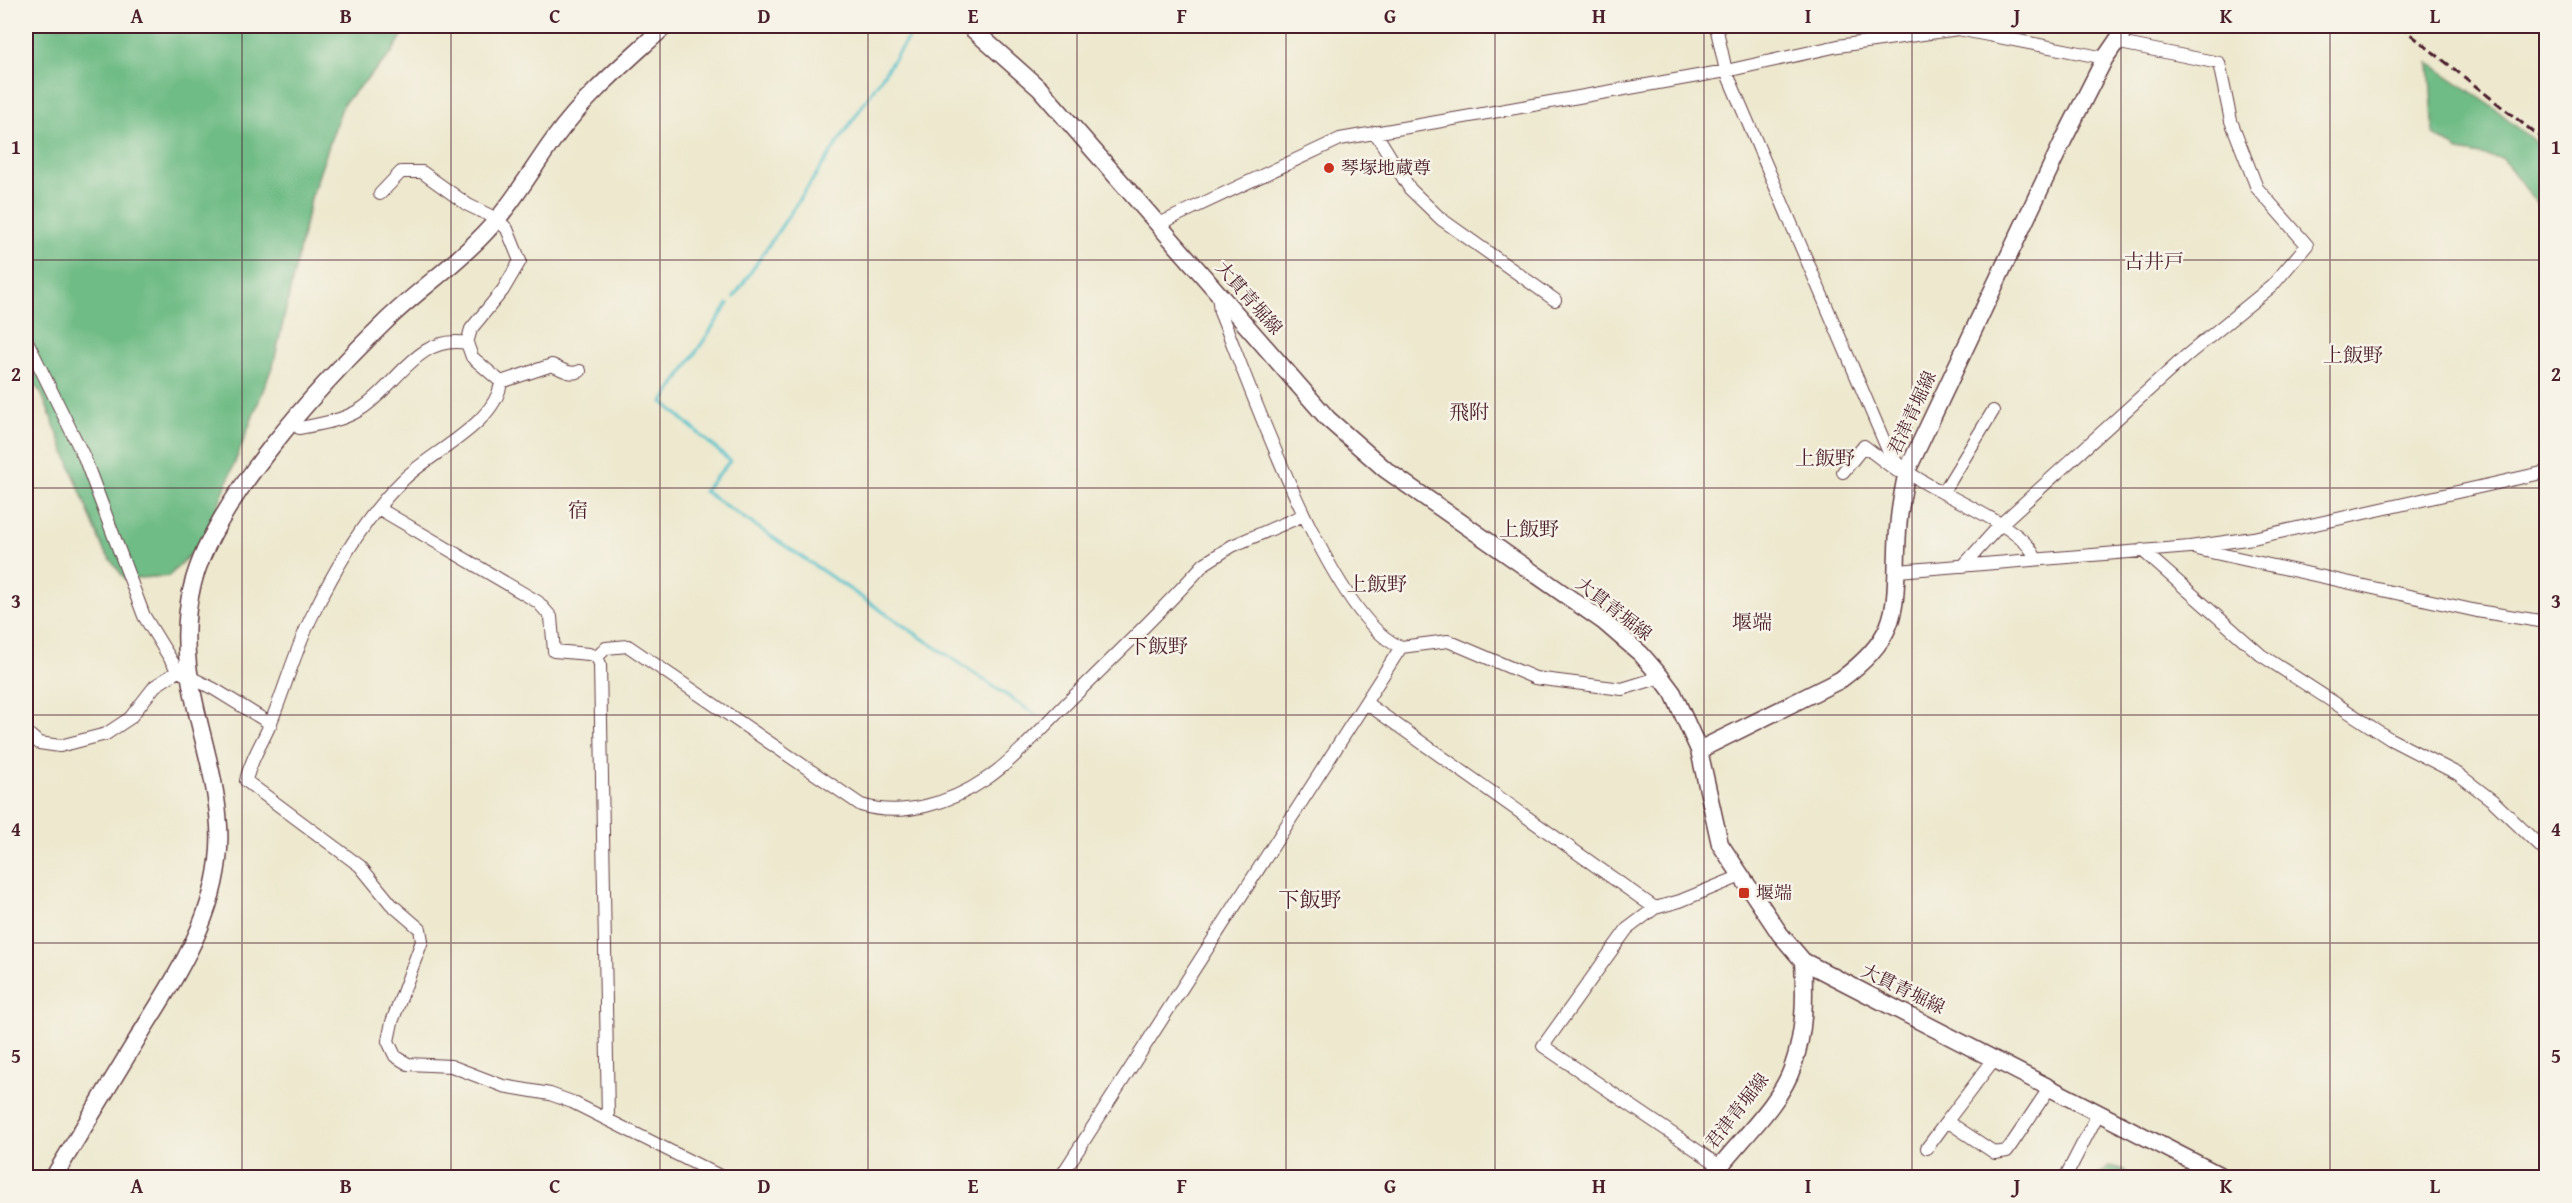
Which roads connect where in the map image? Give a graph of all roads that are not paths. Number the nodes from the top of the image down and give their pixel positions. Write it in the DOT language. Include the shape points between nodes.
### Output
graph roads {
  1 [pos="664,26"];
  2 [pos="969,26"];
  3 [pos="1716,26"];
  4 [pos="2127,26"];
  5 [pos="2115,42"];
  6 [pos="2105,58"];
  7 [pos="1726,71"];
  8 [pos="1375,132"];
  9 [pos="380,194"];
  10 [pos="497,219"];
  11 [pos="1159,224"];
  12 [pos="1218,292"];
  13 [pos="1555,300"];
  14 [pos="26,339"];
  15 [pos="467,343"];
  16 [pos="580,371"];
  17 [pos="501,382"];
  18 [pos="1993,411"];
  19 [pos="293,420"];
  20 [pos="1843,472"];
  21 [pos="2547,472"];
  22 [pos="1906,474"];
  23 [pos="1943,493"];
  24 [pos="378,508"];
  25 [pos="1304,515"];
  26 [pos="2001,524"];
  27 [pos="2190,547"];
  28 [pos="2142,549"];
  29 [pos="2035,558"];
  30 [pos="1963,566"];
  31 [pos="1898,571"];
  32 [pos="2547,622"];
  33 [pos="1401,647"];
  34 [pos="597,657"];
  35 [pos="183,673"];
  36 [pos="1661,676"];
  37 [pos="1366,703"];
  38 [pos="271,724"];
  39 [pos="26,732"];
  40 [pos="1700,750"];
  41 [pos="2547,852"];
  42 [pos="1741,876"];
  43 [pos="1654,908"];
  44 [pos="1803,961"];
  45 [pos="1995,1058"];
  46 [pos="2050,1087"];
  47 [pos="2099,1112"];
  48 [pos="608,1118"];
  49 [pos="1947,1121"];
  50 [pos="1927,1148"];
  51 [pos="1715,1174"];
  52 [pos="53,1178"];
  53 [pos="724,1178"];
  54 [pos="1060,1178"];
  55 [pos="2065,1178"];
  56 [pos="2225,1178"];
  1 -- 10 [label="main road" via="597,86"];
  2 -- 11 [label="main road, 大貫青堀線" via="1041,89"];
  3 -- 7 [label="street"];
  4 -- 5 [label="main road, 君津青堀線"];
  5 -- 6 [label="main road, 君津青堀線"];
  5 -- 26 [label="street" via="2219,63 2231,121 2257,188 2307,245 2272,286 2186,356"];
  6 -- 7 [label="street" via="1958,29 1838,46"];
  6 -- 22 [label="main road, 君津青堀線"];
  7 -- 8 [label="street"];
  7 -- 22 [label="street" via="1887,448"];
  8 -- 11 [label="street" via="1340,139"];
  8 -- 13 [label="street" via="1410,189 1441,219"];
  9 -- 10 [label="street" via="397,174 415,170 485,216"];
  10 -- 15 [label="street" via="507,229 520,261 503,290 471,329"];
  10 -- 19 [label="main road" via="459,258 387,320"];
  11 -- 12 [label="main road, 大貫青堀線"];
  12 -- 25 [label="street" via="1220,312"];
  12 -- 36 [label="main road, 大貫青堀線" via="1328,419 1360,449 1604,622"];
  14 -- 35 [label="street" via="84,457 144,616"];
  15 -- 17 [label="street" via="472,357"];
  15 -- 19 [label="street" via="452,340 428,349 363,408 344,418 299,428"];
  16 -- 17 [label="street" via="566,372 552,365"];
  17 -- 24 [label="street" via="500,391 483,415 405,477"];
  18 -- 23 [label="street"];
  19 -- 35 [label="main road" via="241,490 202,556 188,610"];
  20 -- 22 [label="street" via="1860,447 1867,446"];
  21 -- 27 [label="street" via="2308,527"];
  22 -- 23 [label="street"];
  22 -- 31 [label="main road, 君津青堀線" via="1898,530"];
  23 -- 26 [label="street"];
  24 -- 34 [label="street" via="537,602 551,616 554,651"];
  24 -- 38 [label="street" via="313,613"];
  25 -- 33 [label="street" via="1328,564 1351,598 1381,634"];
  25 -- 34 [label="street" via="1232,546 1204,564 1046,725 987,779 933,805 894,810 861,805 628,646 606,648"];
  26 -- 29 [label="street" via="2033,550"];
  26 -- 30 [label="street"];
  27 -- 28 [label="street"];
  27 -- 32 [label="street" via="2405,596"];
  28 -- 29 [label="street"];
  28 -- 41 [label="street" via="2261,655 2390,739 2458,774"];
  29 -- 30 [label="street"];
  30 -- 31 [label="street"];
  31 -- 40 [label="main road, 君津青堀線" via="1893,615 1878,645 1857,668"];
  33 -- 36 [label="street" via="1448,642 1535,678 1622,689"];
  33 -- 37 [label="street"];
  34 -- 48 [label="street"];
  35 -- 38 [label="street"];
  35 -- 39 [label="street" via="155,686 130,718 106,734 60,746 39,742"];
  35 -- 52 [label="main road" via="217,803 219,829 212,895 193,947"];
  36 -- 40 [label="main road, 大貫青堀線"];
  37 -- 43 [label="street"];
  37 -- 54 [label="street"];
  38 -- 48 [label="street" via="246,781 360,866 391,904 420,929 422,940 388,1041 395,1056 408,1065 451,1066 502,1086 550,1094"];
  40 -- 42 [label="main road, 大貫青堀線" via="1717,834"];
  42 -- 43 [label="street"];
  42 -- 44 [label="main road, 大貫青堀線"];
  43 -- 51 [label="street" via="1627,929 1543,1046"];
  44 -- 45 [label="main road, 大貫青堀線"];
  44 -- 51 [label="main road, 君津青堀線" via="1801,1036 1793,1068 1771,1105"];
  45 -- 46 [label="main road, 大貫青堀線"];
  45 -- 49 [label="street"];
  46 -- 47 [label="main road, 大貫青堀線"];
  46 -- 49 [label="street" via="2007,1151 1995,1153"];
  47 -- 55 [label="street"];
  47 -- 56 [label="main road, 大貫青堀線"];
  48 -- 53 [label="street"];
  49 -- 50 [label="street"];
}
